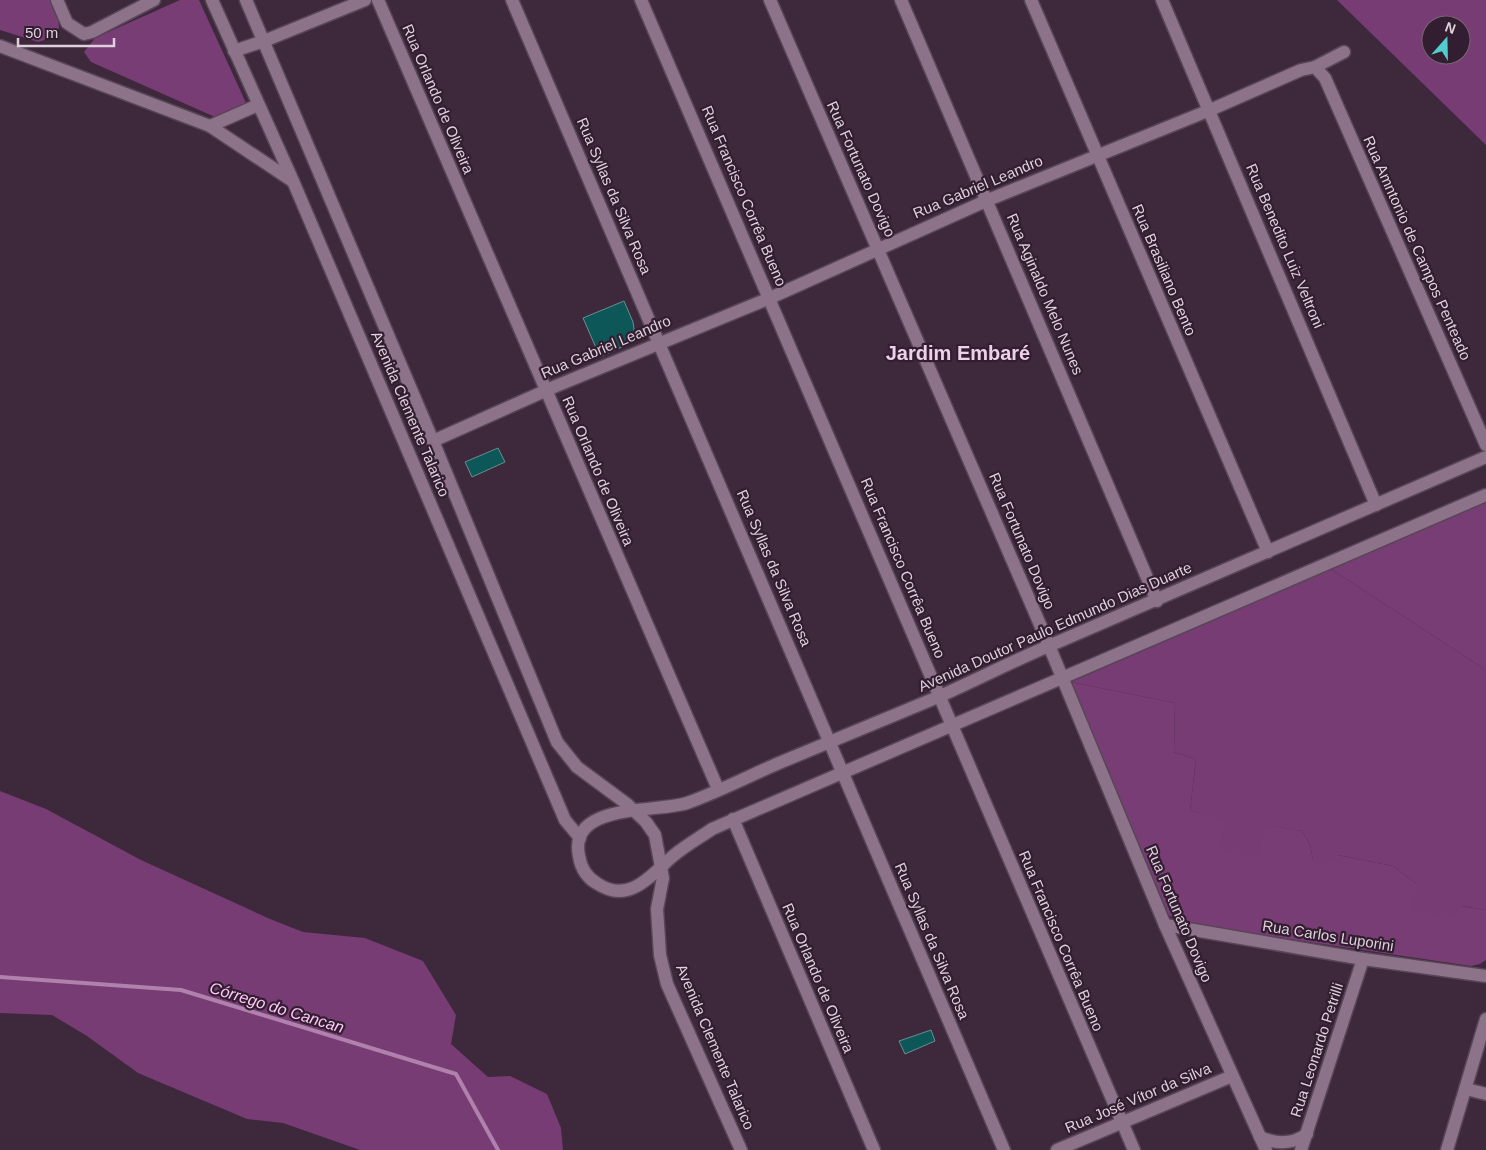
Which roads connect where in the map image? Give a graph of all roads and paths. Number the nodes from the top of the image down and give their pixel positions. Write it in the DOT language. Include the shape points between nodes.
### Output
graph roads {
  1 [pos="57,0"];
  2 [pos="154,0"];
  3 [pos="212,0"];
  4 [pos="246,0"];
  5 [pos="365,0"];
  6 [pos="378,0"];
  7 [pos="512,0"];
  8 [pos="641,0"];
  9 [pos="770,0"];
  10 [pos="901,0"];
  11 [pos="1031,0"];
  12 [pos="1162,0"];
  13 [pos="264,42"];
  14 [pos="0,46"];
  15 [pos="234,51"];
  16 [pos="1344,52"];
  17 [pos="1315,67"];
  18 [pos="258,105"];
  19 [pos="1210,110"];
  20 [pos="210,126"];
  21 [pos="1096,154"];
  22 [pos="293,181"];
  23 [pos="988,200"];
  24 [pos="878,248"];
  25 [pos="770,298"];
  26 [pos="660,343"];
  27 [pos="546,390"];
  28 [pos="433,441"];
  29 [pos="1486,445"];
  30 [pos="1486,457"];
  31 [pos="1486,495"];
  32 [pos="1376,505"];
  33 [pos="1268,552"];
  34 [pos="1157,601"];
  35 [pos="1049,646"];
  36 [pos="1061,680"];
  37 [pos="940,696"];
  38 [pos="950,726"];
  39 [pos="830,742"];
  40 [pos="842,771"];
  41 [pos="718,789"];
  42 [pos="633,810"];
  43 [pos="733,819"];
  44 [pos="580,838"];
  45 [pos="660,867"];
  46 [pos="1165,925"];
  47 [pos="1362,959"];
  48 [pos="1486,976"];
  49 [pos="1486,1019"];
  50 [pos="1232,1076"];
  51 [pos="1466,1089"];
  52 [pos="1486,1094"];
  53 [pos="1121,1121"];
  54 [pos="1307,1134"];
  55 [pos="1260,1137"];
  56 [pos="741,1150"];
  57 [pos="874,1150"];
  58 [pos="1004,1150"];
  59 [pos="1057,1150"];
  60 [pos="1134,1150"];
  61 [pos="1266,1150"];
  62 [pos="1302,1150"];
  63 [pos="1447,1150"];
  1 -- 2 [label="street" via="67,23 84,34"];
  3 -- 15 [label="street, Avenida Clemente Talarico"];
  4 -- 13 [label="street, Avenida Clemente Talarico"];
  5 -- 13 [label="street"];
  6 -- 27 [label="street, Rua Orlando de Oliveira"];
  7 -- 26 [label="street, Rua Syllas da Silva Rosa"];
  8 -- 25 [label="street, Rua Francisco Corrêa Bueno"];
  9 -- 24 [label="street, Rua Fortunato Dovigo"];
  10 -- 23 [label="street, Rua Aginaldo Melo Nunes"];
  11 -- 21 [label="street, Rua Brasiliano Bento"];
  12 -- 19 [label="street, Rua Benedito Luiz Veltroni"];
  13 -- 15 [label="street"];
  13 -- 28 [label="street, Avenida Clemente Talarico"];
  14 -- 20 [label="street"];
  15 -- 18 [label="street, Avenida Clemente Talarico"];
  16 -- 17 [label="street, Rua Gabriel Leandro"];
  17 -- 19 [label="street, Rua Gabriel Leandro" via="1301,70"];
  17 -- 29 [label="street, Rua Amntonio de Campos Penteado" via="1325,78"];
  18 -- 20 [label="street"];
  18 -- 22 [label="street, Avenida Clemente Talarico"];
  19 -- 21 [label="street, Rua Gabriel Leandro"];
  19 -- 32 [label="street, Rua Benedito Luiz Veltroni"];
  20 -- 22 [label="street"];
  21 -- 23 [label="street, Rua Gabriel Leandro"];
  21 -- 33 [label="street, Rua Brasiliano Bento"];
  22 -- 44 [label="street, Avenida Clemente Talarico" via="565,820"];
  23 -- 24 [label="street, Rua Gabriel Leandro"];
  23 -- 34 [label="street, Rua Aginaldo Melo Nunes"];
  24 -- 25 [label="street, Rua Gabriel Leandro"];
  24 -- 35 [label="street, Rua Fortunato Dovigo"];
  25 -- 26 [label="street, Rua Gabriel Leandro"];
  25 -- 37 [label="street, Rua Francisco Corrêa Bueno"];
  26 -- 27 [label="street, Rua Gabriel Leandro"];
  26 -- 39 [label="street, Rua Syllas da Silva Rosa"];
  27 -- 28 [label="street, Rua Gabriel Leandro"];
  27 -- 41 [label="street, Rua Orlando de Oliveira"];
  28 -- 42 [label="street, Avenida Clemente Talarico" via="557,742 576,767"];
  30 -- 32 [label="street, Avenida Doutor Paulo Edmundo Dias Duarte"];
  31 -- 36 [label="street"];
  32 -- 33 [label="street, Avenida Doutor Paulo Edmundo Dias Duarte"];
  33 -- 34 [label="street, Avenida Doutor Paulo Edmundo Dias Duarte"];
  34 -- 35 [label="street, Avenida Doutor Paulo Edmundo Dias Duarte"];
  35 -- 36 [label="street, Rua Fortunato Dovigo"];
  35 -- 37 [label="street, Avenida Doutor Paulo Edmundo Dias Duarte"];
  36 -- 38 [label="street"];
  36 -- 46 [label="street, Rua Fortunato Dovigo"];
  37 -- 38 [label="street, Rua Francisco Corrêa Bueno"];
  37 -- 39 [label="street, Avenida Doutor Paulo Edmundo Dias Duarte"];
  38 -- 40 [label="street"];
  38 -- 53 [label="street, Rua Francisco Corrêa Bueno"];
  39 -- 40 [label="street, Rua Syllas da Silva Rosa"];
  39 -- 41 [label="street, Avenida Doutor Paulo Edmundo Dias Duarte"];
  40 -- 43 [label="street"];
  40 -- 58 [label="street, Rua Syllas da Silva Rosa"];
  41 -- 42 [label="street, Avenida Doutor Paulo Edmundo Dias Duarte" via="686,803"];
  42 -- 44 [label="street" via="600,818"];
  42 -- 45 [label="street, Avenida Clemente Talarico" via="655,835"];
  43 -- 45 [label="street" via="712,829"];
  43 -- 57 [label="street, Rua Orlando de Oliveira"];
  44 -- 45 [label="street" via="581,864 589,879 603,888 620,890 636,886 651,878"];
  45 -- 56 [label="street, Avenida Clemente Talarico" via="663,878 657,909 660,955 668,984"];
  46 -- 47 [label="street, Rua Carlos Luporini"];
  46 -- 50 [label="street, Rua Fortunato Dovigo"];
  47 -- 48 [label="street, Rua Carlos Luporini"];
  47 -- 54 [label="street, Rua Leonardo Petrilli"];
  49 -- 51 [label="street"];
  50 -- 53 [label="street, Rua José Vítor da Silva"];
  50 -- 55 [label="street, Rua Fortunato Dovigo"];
  51 -- 52 [label="street"];
  51 -- 63 [label="street"];
  53 -- 59 [label="street, Rua José Vítor da Silva"];
  53 -- 60 [label="street, Rua Francisco Corrêa Bueno"];
  54 -- 55 [label="street" via="1279,1143"];
  54 -- 62 [label="street, Rua Leonardo Petrilli"];
  55 -- 61 [label="street, Rua Fortunato Dovigo"];
}
